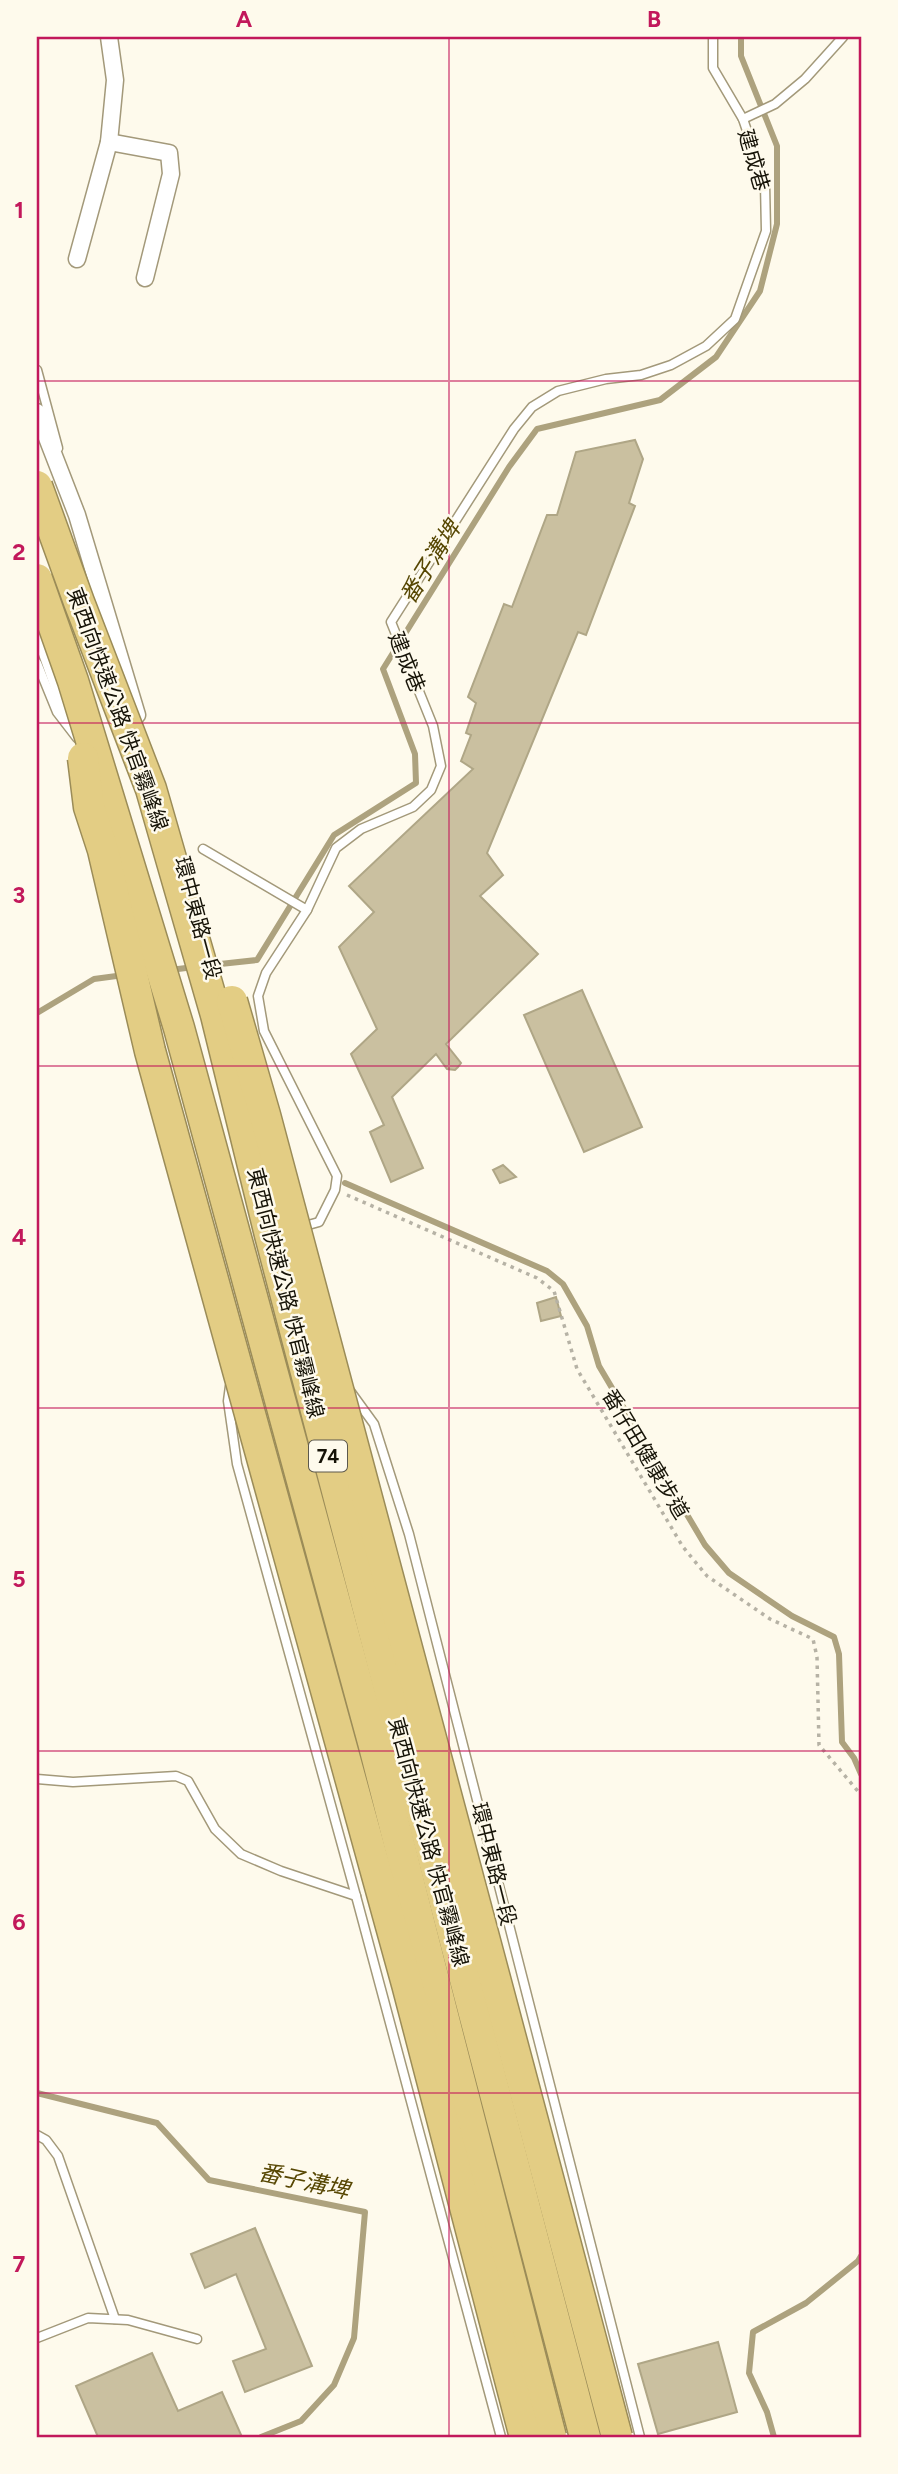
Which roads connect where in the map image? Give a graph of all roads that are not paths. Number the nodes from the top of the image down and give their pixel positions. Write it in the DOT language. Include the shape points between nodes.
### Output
graph roads {
  1 [pos="109,37"];
  2 [pos="713,37"];
  3 [pos="843,37"];
  4 [pos="743,119"];
  5 [pos="109,142"];
  6 [pos="77,259"];
  7 [pos="145,278"];
  8 [pos="37,370"];
  9 [pos="37,412"];
  10 [pos="37,486"];
  11 [pos="77,515"];
  12 [pos="37,579"];
  13 [pos="37,625"];
  14 [pos="37,663"];
  15 [pos="73,681"];
  16 [pos="138,718"];
  17 [pos="77,738"];
  18 [pos="151,789"];
  19 [pos="203,849"];
  20 [pos="307,909"];
  21 [pos="285,1232"];
  22 [pos="237,1331"];
  23 [pos="314,1333"];
  24 [pos="37,1779"];
  25 [pos="356,1896"];
  26 [pos="37,2135"];
  27 [pos="115,2319"];
  28 [pos="37,2338"];
  29 [pos="197,2339"];
  30 [pos="501,2437"];
  31 [pos="525,2437"];
  32 [pos="540,2437"];
  33 [pos="551,2437"];
  34 [pos="585,2437"];
  35 [pos="595,2437"];
  36 [pos="617,2437"];
  37 [pos="640,2437"];
  1 -- 5 [label="street" via="115,80"];
  2 -- 4 [label="lane, 建成巷" via="713,68"];
  3 -- 4 [label="lane, 建成巷" via="775,104"];
  4 -- 20 [label="lane, 建成巷" via="765,184 766,231 735,319 706,346 671,365 558,391 532,407 514,429 391,622 433,726 441,766 432,790 413,807 360,829 336,848"];
  5 -- 6 [label="street"];
  5 -- 7 [label="street" via="169,153 170,174"];
  8 -- 11 [label="lane"];
  9 -- 11 [label="street, 環中東路一段"];
  10 -- 18 [label="highway, 東西向快速公路 快官霧峰線 / 74, bridge"];
  11 -- 16 [label="street, 環中東路一段"];
  12 -- 15 [label="highway, 東西向快速公路 快官霧峰線 / 74, bridge"];
  13 -- 17 [label="street"];
  14 -- 17 [label="lane" via="57,712"];
  15 -- 31 [label="highway, 74, bridge" via="89,807 150,1051 407,1984"];
  15 -- 33 [label="highway, 東西向快速公路 快官霧峰線 / 74, bridge" via="180,1028 373,1742"];
  16 -- 17 [label="street"];
  16 -- 21 [label="street, 環中東路一段"];
  17 -- 22 [label="street" via="132,917"];
  18 -- 34 [label="highway, 東西向快速公路 快官霧峰線 / 74, bridge" via="216,1015"];
  18 -- 36 [label="highway, 74, bridge" via="198,893 265,1115"];
  19 -- 20 [label="lane"];
  20 -- 21 [label="lane, 建成巷" via="258,996 264,1031 337,1176 335,1191 318,1222"];
  21 -- 35 [label="street, 環中東路一段" via="341,1468"];
  22 -- 25 [label="lane" via="228,1401 237,1464"];
  22 -- 32 [label="street" via="337,1676"];
  23 -- 37 [label="lane, 環中東路一段" via="374,1424 409,1534"];
  24 -- 25 [label="lane" via="176,1776 188,1781 215,1829 241,1854"];
  25 -- 30 [label="lane"];
  26 -- 27 [label="lane" via="58,2156"];
  27 -- 28 [label="lane" via="88,2318"];
  27 -- 29 [label="lane"];
}
